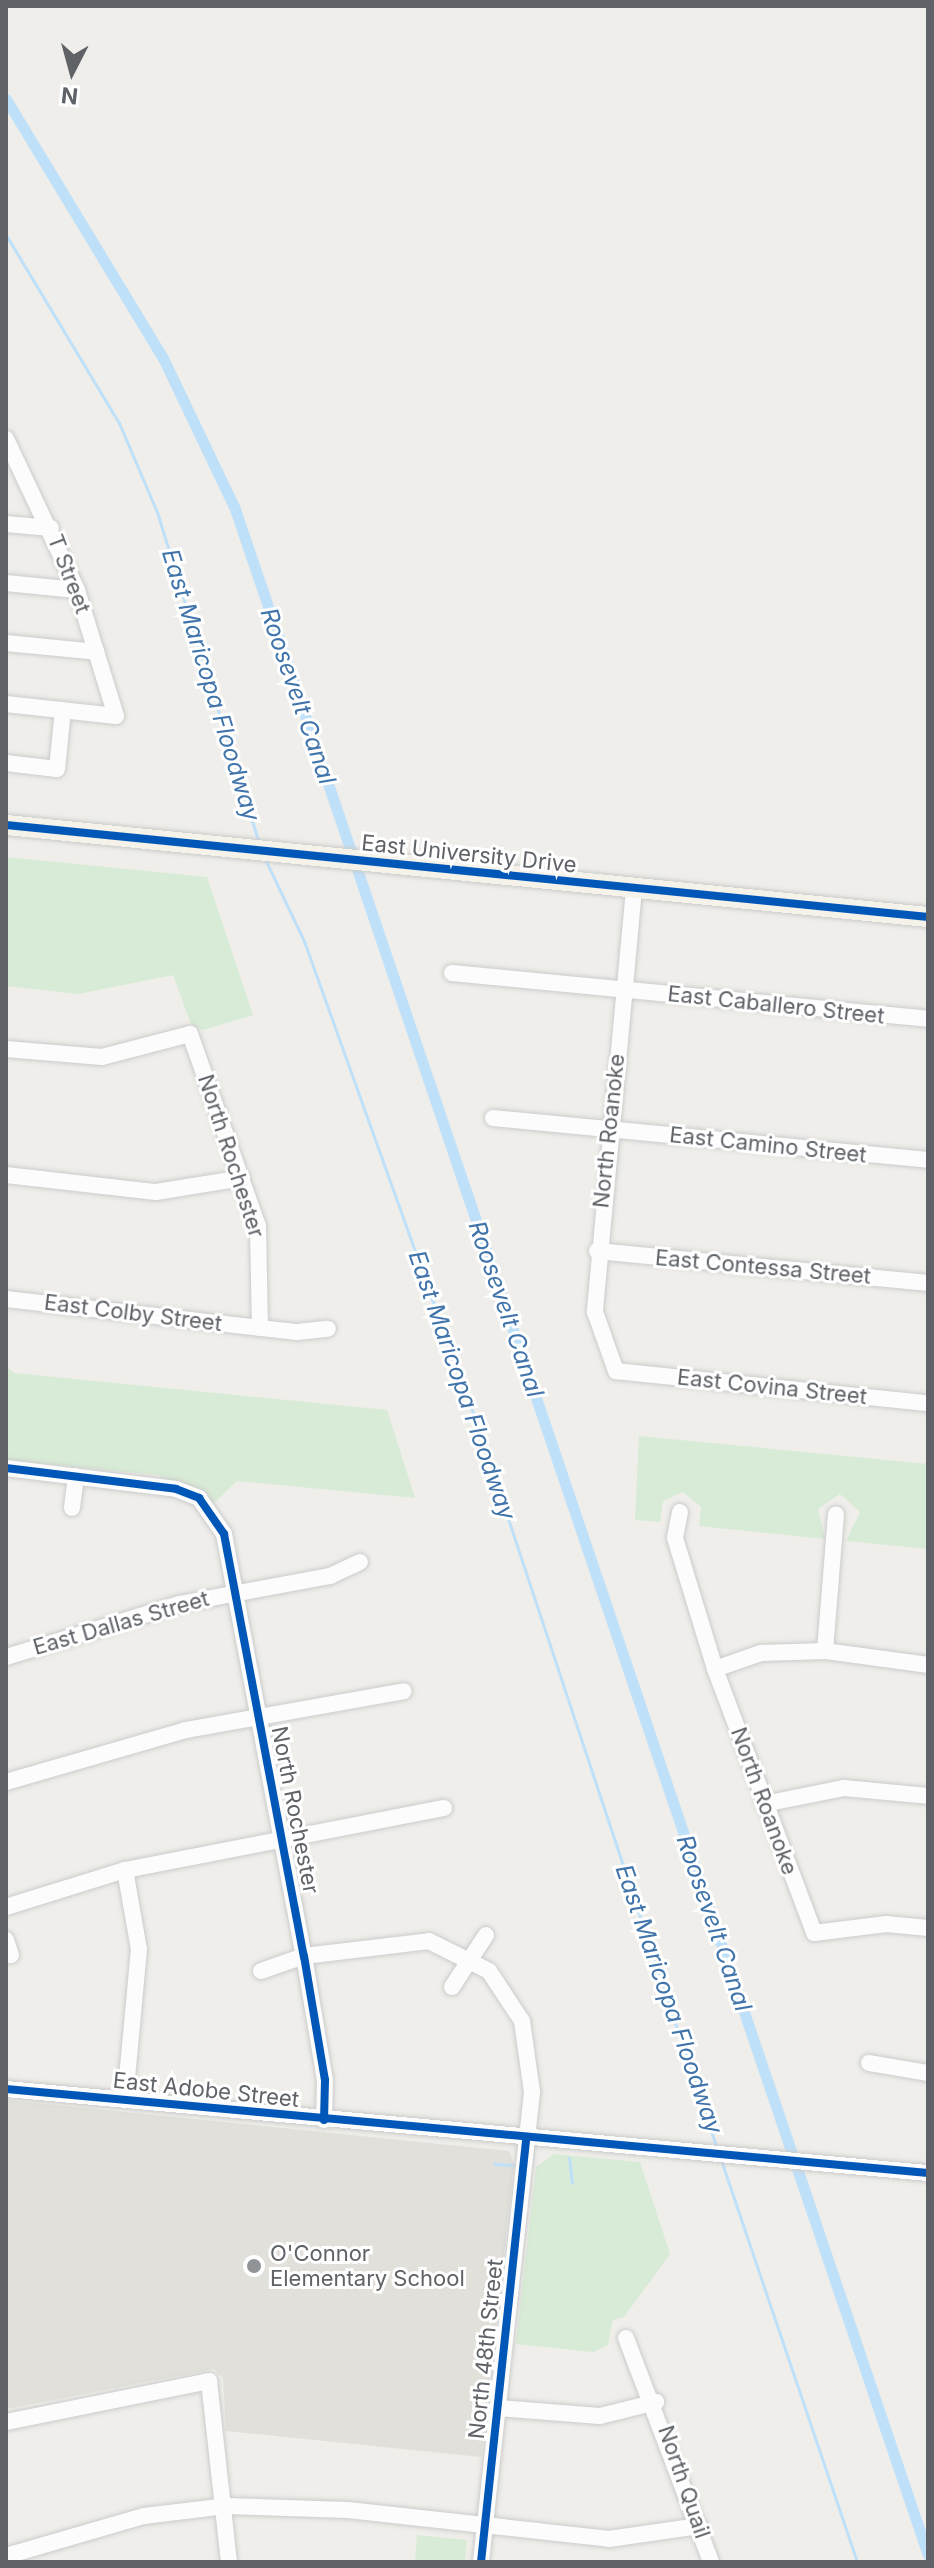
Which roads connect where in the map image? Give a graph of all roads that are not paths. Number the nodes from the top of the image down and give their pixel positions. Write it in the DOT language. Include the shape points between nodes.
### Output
graph roads {
  1 [pos="6,439"];
  2 [pos="13,463"];
  3 [pos="6,524"];
  4 [pos="51,528"];
  5 [pos="6,583"];
  6 [pos="77,590"];
  7 [pos="6,643"];
  8 [pos="97,652"];
  9 [pos="6,704"];
  10 [pos="63,710"];
  11 [pos="6,763"];
  12 [pos="6,825"];
  13 [pos="634,889"];
  14 [pos="928,917"];
  15 [pos="452,973"];
  16 [pos="624,990"];
  17 [pos="928,1019"];
  18 [pos="6,1049"];
  19 [pos="493,1118"];
  20 [pos="609,1129"];
  21 [pos="928,1160"];
  22 [pos="6,1175"];
  23 [pos="242,1178"];
  24 [pos="597,1251"];
  25 [pos="928,1283"];
  26 [pos="6,1299"];
  27 [pos="260,1328"];
  28 [pos="328,1329"];
  29 [pos="616,1371"];
  30 [pos="928,1403"];
  31 [pos="6,1468"];
  32 [pos="76,1476"];
  33 [pos="72,1508"];
  34 [pos="680,1512"];
  35 [pos="836,1514"];
  36 [pos="360,1562"];
  37 [pos="237,1591"];
  38 [pos="825,1651"];
  39 [pos="6,1657"];
  40 [pos="928,1665"];
  41 [pos="715,1669"];
  42 [pos="404,1691"];
  43 [pos="259,1717"];
  44 [pos="6,1782"];
  45 [pos="928,1796"];
  46 [pos="764,1804"];
  47 [pos="444,1808"];
  48 [pos="282,1838"];
  49 [pos="125,1870"];
  50 [pos="6,1907"];
  51 [pos="928,1928"];
  52 [pos="486,1935"];
  53 [pos="304,1956"];
  54 [pos="471,1958"];
  55 [pos="261,1971"];
  56 [pos="452,1987"];
  57 [pos="869,2063"];
  58 [pos="928,2073"];
  59 [pos="6,2089"];
  60 [pos="125,2100"];
  61 [pos="324,2120"];
  62 [pos="526,2140"];
  63 [pos="928,2173"];
  64 [pos="626,2338"];
  65 [pos="656,2402"];
  66 [pos="498,2408"];
  67 [pos="6,2422"];
  68 [pos="227,2506"];
  69 [pos="485,2526"];
  70 [pos="699,2526"];
  71 [pos="6,2556"];
  72 [pos="229,2562"];
  73 [pos="481,2562"];
  74 [pos="711,2562"];
  1 -- 2 [label="street, T Street"];
  2 -- 4 [label="street, T Street"];
  3 -- 4 [label="street"];
  4 -- 6 [label="street, T Street"];
  5 -- 6 [label="street"];
  6 -- 8 [label="street, T Street"];
  7 -- 8 [label="street"];
  8 -- 10 [label="street, T Street" via="116,716"];
  9 -- 10 [label="street"];
  10 -- 11 [label="street" via="57,769"];
  12 -- 13 [label="main road, East University Drive"];
  13 -- 14 [label="main road, East University Drive"];
  13 -- 16 [label="street, North Roanoke"];
  15 -- 16 [label="street, East Caballero Street"];
  16 -- 17 [label="street, East Caballero Street"];
  16 -- 20 [label="street, North Roanoke"];
  18 -- 23 [label="street, North Rochester" via="102,1057 190,1034"];
  19 -- 20 [label="street, East Camino Street"];
  20 -- 21 [label="street, East Camino Street"];
  20 -- 24 [label="street, North Roanoke"];
  22 -- 23 [label="street" via="156,1192"];
  23 -- 27 [label="street, North Rochester" via="264,1268"];
  24 -- 25 [label="street, East Contessa Street"];
  24 -- 29 [label="street, North Roanoke" via="595,1312"];
  26 -- 27 [label="street, East Colby Street"];
  27 -- 28 [label="street, East Colby Street"];
  29 -- 30 [label="street, East Covina Street"];
  31 -- 32 [label="street"];
  32 -- 33 [label="street"];
  32 -- 37 [label="street, North Rochester" via="176,1489 211,1511"];
  34 -- 41 [label="street, North Roanoke" via="675,1538"];
  35 -- 38 [label="street"];
  36 -- 37 [label="street, East Dallas Street" via="330,1576"];
  37 -- 39 [label="street, East Dallas Street"];
  37 -- 43 [label="street, North Rochester"];
  38 -- 40 [label="street"];
  38 -- 41 [label="street" via="761,1653"];
  41 -- 46 [label="street, North Roanoke"];
  42 -- 43 [label="street"];
  43 -- 44 [label="street" via="186,1730"];
  43 -- 48 [label="street, North Rochester"];
  45 -- 46 [label="street" via="844,1788"];
  46 -- 51 [label="street, North Roanoke" via="814,1933 886,1924"];
  47 -- 48 [label="street"];
  48 -- 49 [label="street"];
  48 -- 53 [label="street, North Rochester"];
  49 -- 50 [label="street"];
  49 -- 60 [label="street" via="139,1949"];
  52 -- 54 [label="street"];
  53 -- 54 [label="street, North 48th Street" via="407,1940 445,1945"];
  53 -- 55 [label="street, North 48th Street"];
  53 -- 61 [label="street, North Rochester" via="325,2080"];
  54 -- 56 [label="street"];
  54 -- 62 [label="street, North 48th Street" via="504,1987 527,2036 533,2080"];
  57 -- 58 [label="street"];
  59 -- 60 [label="street, East Adobe Street"];
  60 -- 61 [label="street, East Adobe Street"];
  61 -- 62 [label="street, East Adobe Street"];
  62 -- 63 [label="street, East Adobe Street"];
  62 -- 66 [label="street, North 48th Street"];
  64 -- 65 [label="street, North Quail"];
  65 -- 66 [label="street" via="600,2416"];
  65 -- 70 [label="street, North Quail"];
  66 -- 69 [label="street, North 48th Street"];
  67 -- 68 [label="street" via="209,2381"];
  68 -- 69 [label="street" via="348,2510"];
  68 -- 71 [label="street" via="144,2516"];
  68 -- 72 [label="street"];
  69 -- 70 [label="street" via="649,2539"];
  69 -- 73 [label="street, North 48th Street"];
  70 -- 74 [label="street, North Quail"];
}
